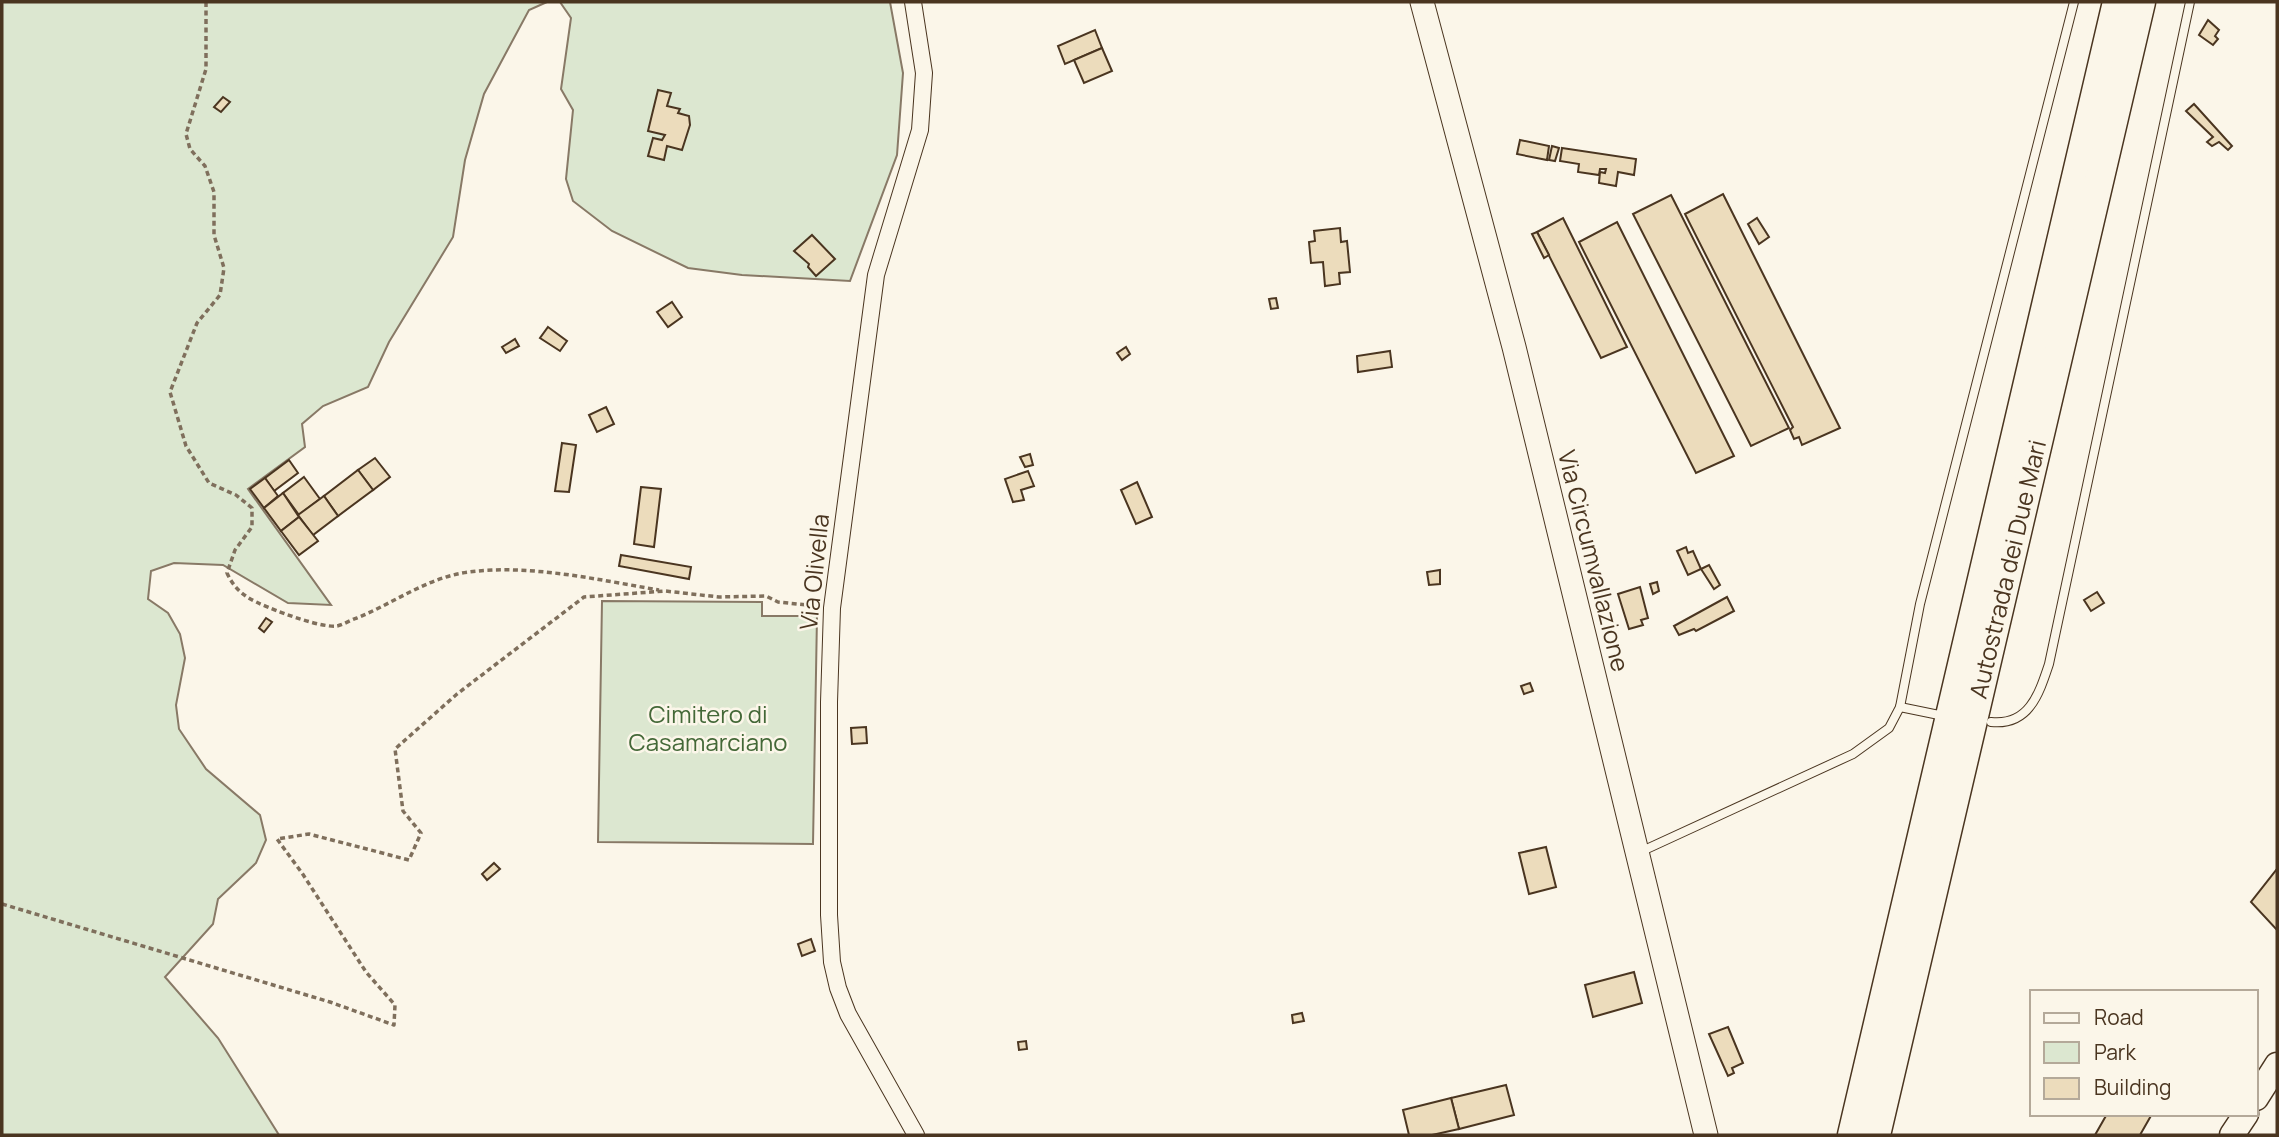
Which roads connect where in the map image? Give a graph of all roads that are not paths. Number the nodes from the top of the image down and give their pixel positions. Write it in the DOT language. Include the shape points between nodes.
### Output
graph roads {
  1 [pos="913,2"];
  2 [pos="1422,2"];
  3 [pos="2074,2"];
  4 [pos="2117,2"];
  5 [pos="2141,2"];
  6 [pos="2190,2"];
  7 [pos="1900,707"];
  8 [pos="1939,715"];
  9 [pos="1991,722"];
  10 [pos="1637,853"];
  11 [pos="2277,1065"];
  12 [pos="2258,1095"];
  13 [pos="2245,1116"];
  14 [pos="916,1135"];
  15 [pos="1706,1135"];
  16 [pos="1852,1135"];
  17 [pos="1875,1135"];
  18 [pos="2232,1135"];
  1 -- 14 [label="street, Via Olivella" via="924,73 920,130 876,275 832,608 829,702 832,962 848,1014"];
  2 -- 10 [label="street, Via Circumvallazione" via="1514,347"];
  3 -- 7 [label="lane" via="1920,604"];
  4 -- 16 [label="highway, Autostrada dei Due Mari"];
  5 -- 17 [label="highway, Autostrada dei Due Mari"];
  6 -- 9 [label="lane" via="2049,664 2039,695 2022,716"];
  7 -- 8 [label="lane"];
  7 -- 10 [label="lane" via="1889,728 1853,754"];
  10 -- 15 [label="street, Via Circumvallazione"];
  11 -- 12 [label="main road"];
  13 -- 18 [label="main road"];
}
